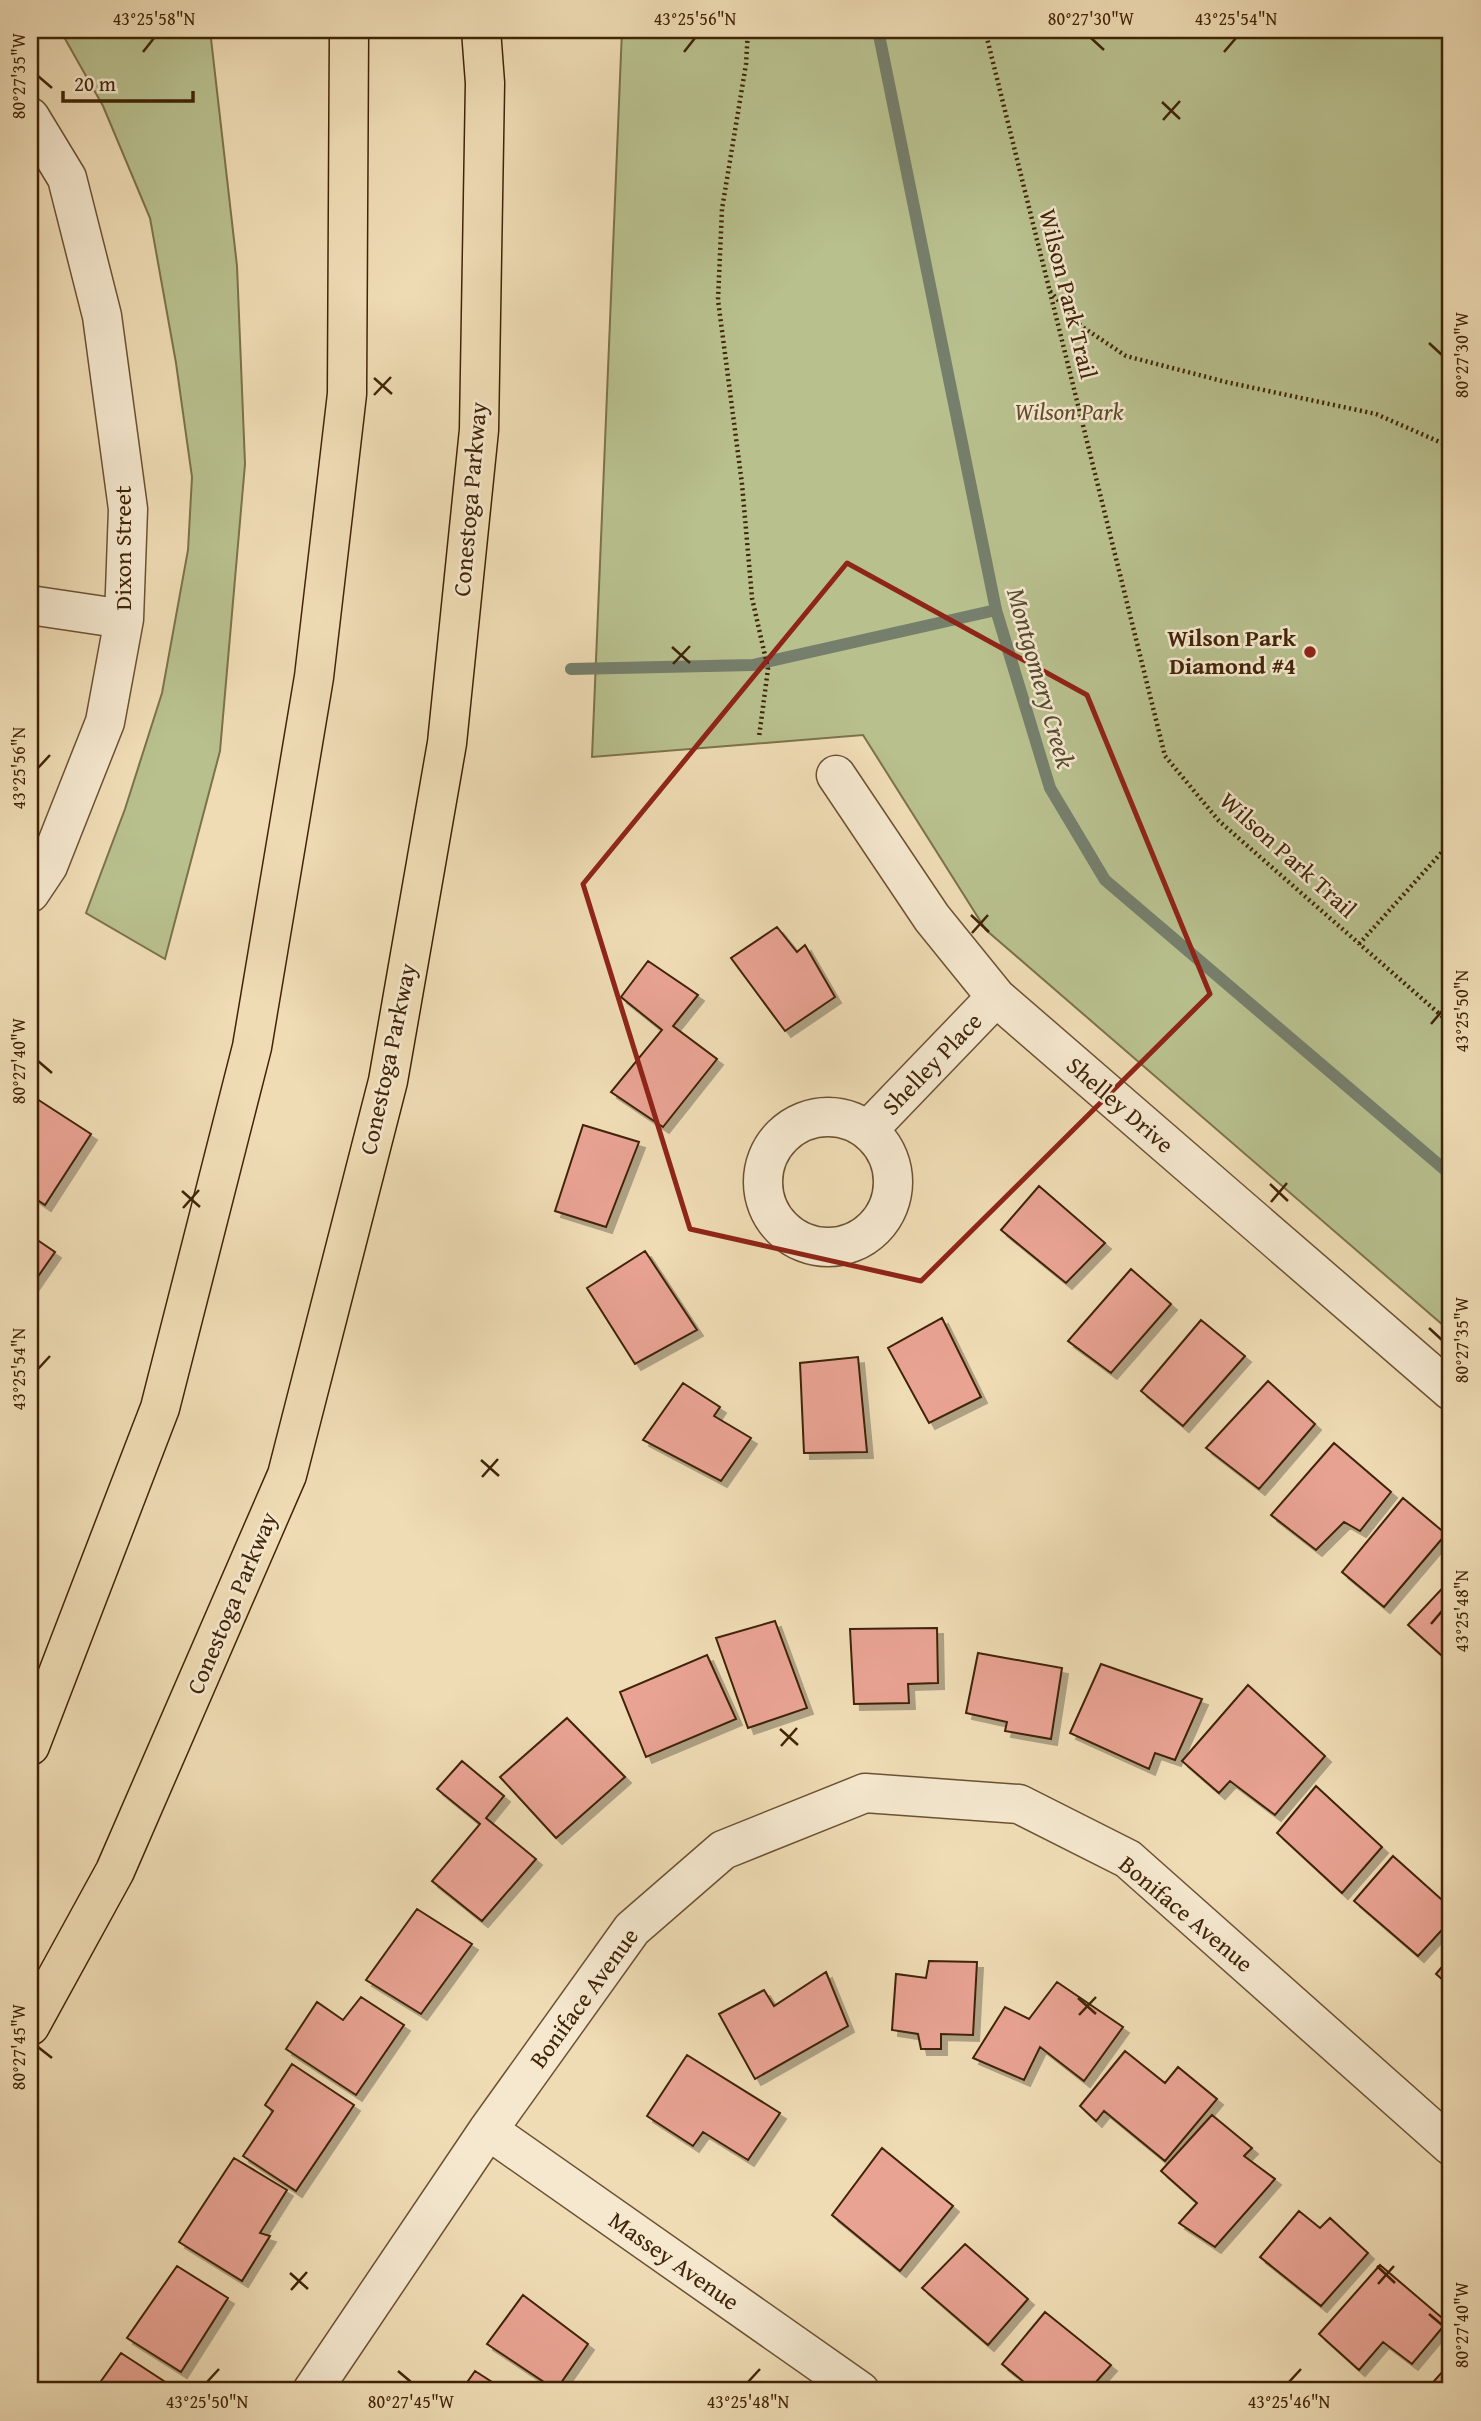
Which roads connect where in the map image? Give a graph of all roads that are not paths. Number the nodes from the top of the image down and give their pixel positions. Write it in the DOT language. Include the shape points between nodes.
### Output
graph roads {
  1 [pos="349,30"];
  2 [pos="481,30"];
  3 [pos="30,117"];
  4 [pos="30,605"];
  5 [pos="124,619"];
  6 [pos="836,775"];
  7 [pos="30,893"];
  8 [pos="996,997"];
  9 [pos="868,1130"];
  10 [pos="1451,1391"];
  11 [pos="30,1746"];
  12 [pos="30,2026"];
  13 [pos="488,2130"];
  14 [pos="1451,2146"];
  15 [pos="312,2391"];
  16 [pos="860,2391"];
  1 -- 11 [label="highway" via="347,394 314,677 252,1047 160,1408"];
  2 -- 12 [label="highway, Conestoga Parkway" via="485,83 479,430 447,743 388,1081 287,1475 115,1871"];
  3 -- 5 [label="street, Dixon Street" via="67,178 102,316 128,509"];
  4 -- 5 [label="street"];
  5 -- 7 [label="street, Dixon Street" via="105,722 48,866"];
  6 -- 8 [label="street, Shelley Drive" via="932,918"];
  8 -- 9 [label="street, Shelley Place"];
  8 -- 10 [label="street, Shelley Drive"];
  13 -- 14 [label="street, Boniface Avenue" via="632,1928 723,1850 865,1793 1019,1804 1128,1860"];
  13 -- 15 [label="street, Boniface Avenue"];
  13 -- 16 [label="street, Massey Avenue"];
}
